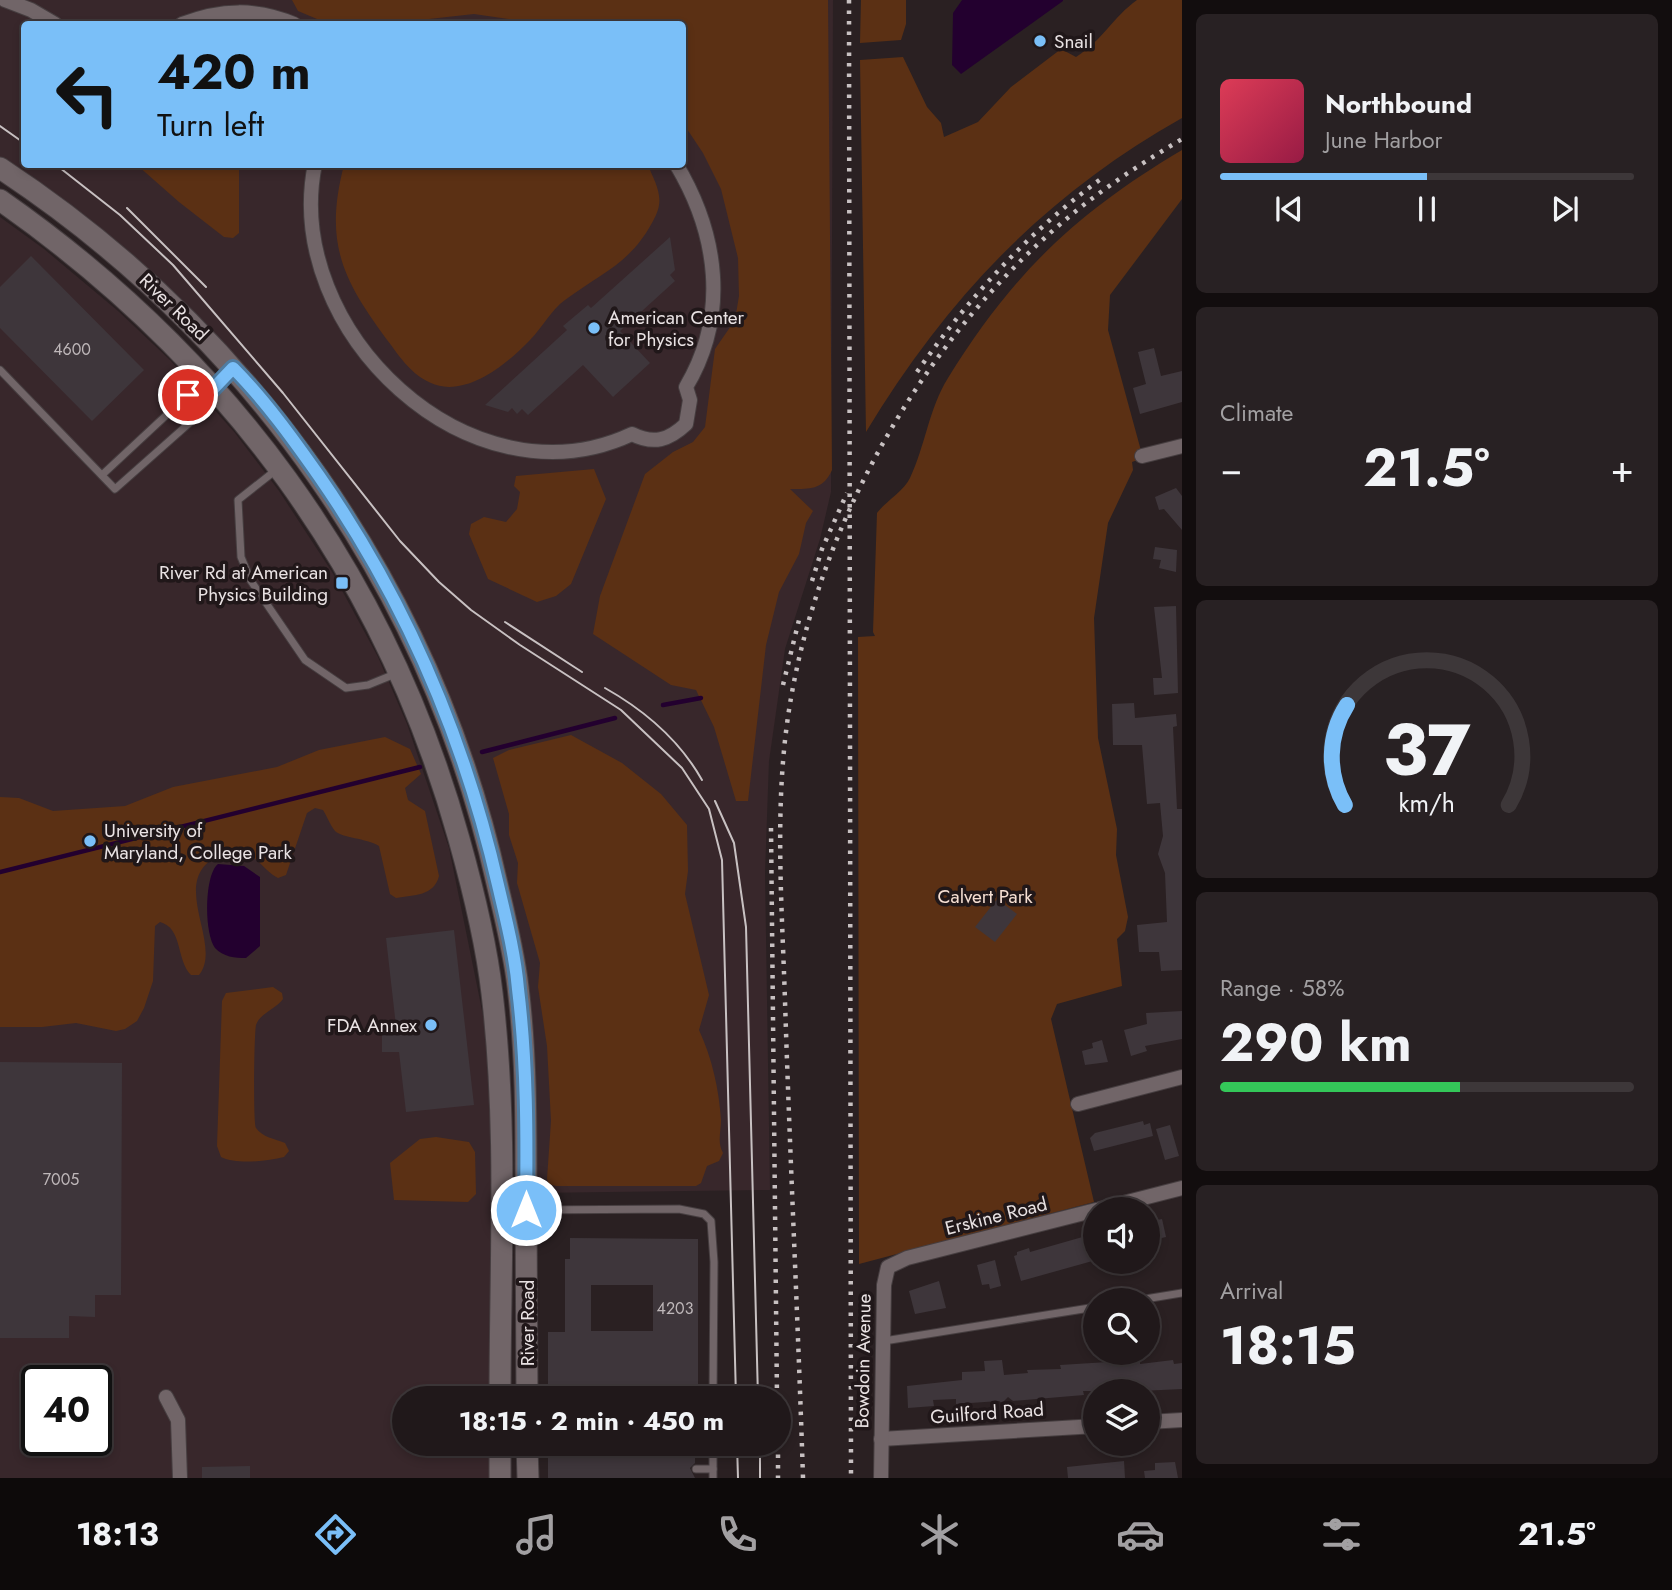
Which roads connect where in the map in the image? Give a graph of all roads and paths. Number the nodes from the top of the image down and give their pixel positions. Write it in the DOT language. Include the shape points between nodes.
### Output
graph roads {
  1 [pos="5,0"];
  2 [pos="50,21"];
  3 [pos="191,21"];
  4 [pos="286,21"];
  5 [pos="0,168"];
  6 [pos="316,168"];
  7 [pos="678,168"];
  8 [pos="0,200"];
  9 [pos="233,368"];
  10 [pos="0,370"];
  11 [pos="212,389"];
  12 [pos="1182,446"];
  13 [pos="1142,456"];
  14 [pos="279,467"];
  15 [pos="102,475"];
  16 [pos="400,671"];
  17 [pos="1182,1077"];
  18 [pos="1079,1104"];
  19 [pos="1182,1188"];
  20 [pos="1148,1197"];
  21 [pos="526,1210"];
  22 [pos="1083,1214"];
  23 [pos="907,1258"];
  24 [pos="1182,1293"];
  25 [pos="1160,1297"];
  26 [pos="1083,1309"];
  27 [pos="884,1341"];
  28 [pos="500,1386"];
  29 [pos="527,1386"];
  30 [pos="713,1386"];
  31 [pos="166,1398"];
  32 [pos="1182,1420"];
  33 [pos="1160,1421"];
  34 [pos="1083,1427"];
  35 [pos="881,1439"];
  36 [pos="500,1456"];
  37 [pos="527,1456"];
  38 [pos="713,1456"];
  39 [pos="696,1468"];
  40 [pos="713,1469"];
  41 [pos="180,1478"];
  42 [pos="500,1478"];
  43 [pos="528,1478"];
  44 [pos="713,1478"];
  45 [pos="881,1478"];
  1 -- 2 [label="street"];
  3 -- 4 [label="street" via="237,11"];
  5 -- 9 [label="street, River Road" via="130,265"];
  6 -- 7 [label="street" via="311,206 318,260 339,314 374,364 411,399 463,431 508,447 560,452 601,446 632,434 643,440 667,439 686,424 690,400 686,387 708,338 715,289 703,222"];
  8 -- 11 [label="street, River Road" via="97,272 180,350"];
  9 -- 11 [label="lane"];
  9 -- 21 [label="street, River Road" via="303,453 348,518 413,636 457,740 492,859 518,987 526,1084"];
  10 -- 15 [label="lane"];
  11 -- 14 [label="street, River Road"];
  11 -- 15 [label="lane" via="188,395"];
  11 -- 15 [label="lane" via="203,411 115,489"];
  12 -- 13 [label="street"];
  14 -- 16 [label="street, River Road" via="345,565"];
  14 -- 16 [label="lane" via="239,500 241,557 251,581 305,660 346,688 368,685"];
  16 -- 28 [label="street, River Road" via="452,813 476,901 492,991 500,1096"];
  17 -- 18 [label="street"];
  19 -- 20 [label="street, Erskine Road"];
  21 -- 29 [label="street, River Road"];
  21 -- 30 [label="lane" via="680,1209 704,1214 714,1233"];
  22 -- 23 [label="street, Erskine Road"];
  23 -- 27 [label="street, Bowdoin Avenue" via="888,1267 885,1276"];
  24 -- 25 [label="lane"];
  26 -- 27 [label="lane"];
  27 -- 35 [label="street, Bowdoin Avenue"];
  31 -- 41 [label="street" via="178,1420"];
  32 -- 33 [label="street"];
  34 -- 35 [label="street, Guilford Road"];
  35 -- 45 [label="street, Bowdoin Avenue"];
  36 -- 42 [label="street"];
  37 -- 43 [label="street"];
  38 -- 40 [label="lane"];
  39 -- 40 [label="lane"];
  40 -- 44 [label="lane"];
}
